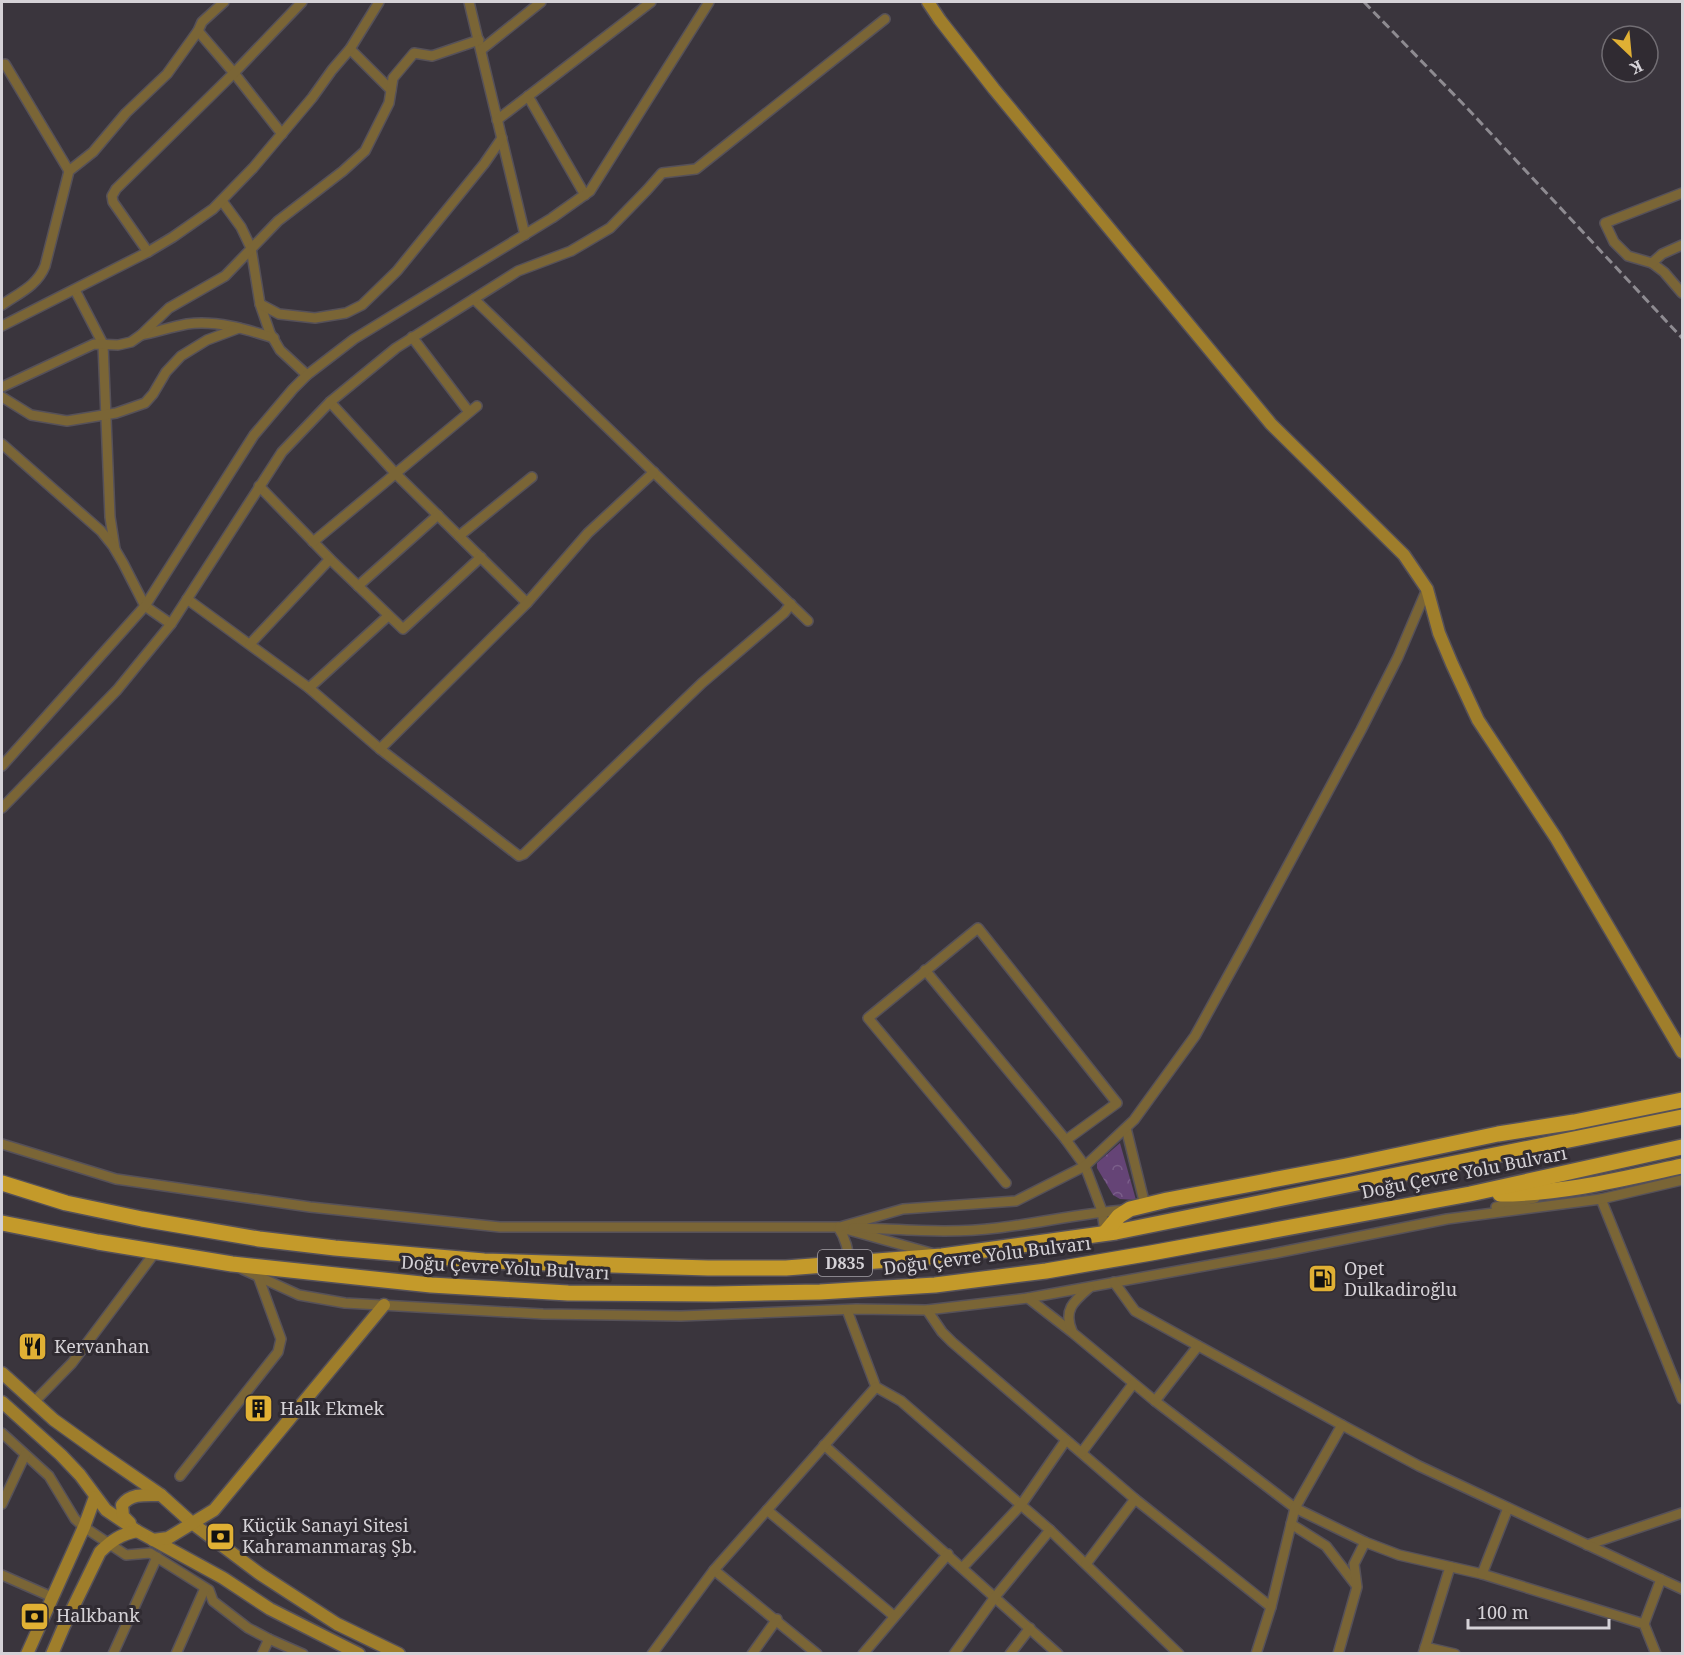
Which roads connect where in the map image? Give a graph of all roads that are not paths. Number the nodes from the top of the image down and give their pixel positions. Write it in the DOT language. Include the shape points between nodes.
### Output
graph roads {
  1 [pos="224,2"];
  2 [pos="302,2"];
  3 [pos="379,2"];
  4 [pos="469,2"];
  5 [pos="541,2"];
  6 [pos="651,2"];
  7 [pos="709,2"];
  8 [pos="928,2"];
  9 [pos="885,20"];
  10 [pos="198,31"];
  11 [pos="480,45"];
  12 [pos="350,48"];
  13 [pos="2,65"];
  14 [pos="234,73"];
  15 [pos="391,90"];
  16 [pos="528,96"];
  17 [pos="497,120"];
  18 [pos="282,134"];
  19 [pos="502,138"];
  20 [pos="69,171"];
  21 [pos="1683,193"];
  22 [pos="585,195"];
  23 [pos="222,201"];
  24 [pos="525,235"];
  25 [pos="1683,245"];
  26 [pos="251,248"];
  27 [pos="148,252"];
  28 [pos="1652,264"];
  29 [pos="75,290"];
  30 [pos="1683,293"];
  31 [pos="474,299"];
  32 [pos="260,304"];
  33 [pos="2,305"];
  34 [pos="2,326"];
  35 [pos="239,328"];
  36 [pos="141,335"];
  37 [pos="412,337"];
  38 [pos="274,338"];
  39 [pos="103,344"];
  40 [pos="307,375"];
  41 [pos="2,387"];
  42 [pos="2,397"];
  43 [pos="330,402"];
  44 [pos="105,414"];
  45 [pos="2,444"];
  46 [pos="654,472"];
  47 [pos="396,474"];
  48 [pos="531,477"];
  49 [pos="259,486"];
  50 [pos="438,515"];
  51 [pos="459,536"];
  52 [pos="313,542"];
  53 [pos="115,549"];
  54 [pos="481,557"];
  55 [pos="330,559"];
  56 [pos="358,586"];
  57 [pos="1427,589"];
  58 [pos="187,599"];
  59 [pos="527,603"];
  60 [pos="791,604"];
  61 [pos="145,606"];
  62 [pos="388,616"];
  63 [pos="808,621"];
  64 [pos="171,624"];
  65 [pos="250,644"];
  66 [pos="309,688"];
  67 [pos="380,749"];
  68 [pos="2,766"];
  69 [pos="2,808"];
  70 [pos="925,970"];
  71 [pos="1683,1052"];
  72 [pos="1683,1100"];
  73 [pos="1683,1117"];
  74 [pos="1126,1128"];
  75 [pos="1066,1140"];
  76 [pos="2,1144"];
  77 [pos="1683,1147"];
  78 [pos="1085,1166"];
  79 [pos="1683,1166"];
  80 [pos="1683,1180"];
  81 [pos="1006,1183"];
  82 [pos="2,1184"];
  83 [pos="1579,1188"];
  84 [pos="1470,1194"];
  85 [pos="1601,1199"];
  86 [pos="1138,1207"];
  87 [pos="1102,1211"];
  88 [pos="1447,1219"];
  89 [pos="2,1223"];
  90 [pos="838,1227"];
  91 [pos="1105,1233"];
  92 [pos="156,1251"];
  93 [pos="942,1256"];
  94 [pos="849,1263"];
  95 [pos="232,1264"];
  96 [pos="258,1276"];
  97 [pos="1114,1282"];
  98 [pos="1089,1287"];
  99 [pos="1028,1298"];
  100 [pos="384,1305"];
  101 [pos="847,1310"];
  102 [pos="927,1310"];
  103 [pos="1073,1333"];
  104 [pos="1198,1346"];
  105 [pos="2,1374"];
  106 [pos="1133,1384"];
  107 [pos="876,1387"];
  108 [pos="1683,1399"];
  109 [pos="1155,1401"];
  110 [pos="2,1402"];
  111 [pos="34,1402"];
  112 [pos="1342,1425"];
  113 [pos="2,1433"];
  114 [pos="1066,1440"];
  115 [pos="824,1445"];
  116 [pos="1082,1452"];
  117 [pos="25,1455"];
  118 [pos="180,1476"];
  119 [pos="161,1495"];
  120 [pos="96,1497"];
  121 [pos="1135,1499"];
  122 [pos="2,1504"];
  123 [pos="1021,1504"];
  124 [pos="1295,1508"];
  125 [pos="1508,1508"];
  126 [pos="767,1510"];
  127 [pos="1683,1513"];
  128 [pos="192,1523"];
  129 [pos="1291,1524"];
  130 [pos="84,1527"];
  131 [pos="1050,1530"];
  132 [pos="137,1531"];
  133 [pos="153,1540"];
  134 [pos="1365,1542"];
  135 [pos="110,1543"];
  136 [pos="1587,1545"];
  137 [pos="948,1554"];
  138 [pos="157,1557"];
  139 [pos="1086,1564"];
  140 [pos="963,1567"];
  141 [pos="1450,1567"];
  142 [pos="714,1570"];
  143 [pos="1482,1574"];
  144 [pos="2,1575"];
  145 [pos="1661,1579"];
  146 [pos="1357,1587"];
  147 [pos="205,1588"];
  148 [pos="1683,1589"];
  149 [pos="52,1597"];
  150 [pos="995,1597"];
  151 [pos="1271,1607"];
  152 [pos="894,1616"];
  153 [pos="777,1620"];
  154 [pos="1644,1624"];
  155 [pos="1030,1628"];
  156 [pos="269,1639"];
  157 [pos="1424,1650"];
  158 [pos="27,1653"];
  159 [pos="52,1653"];
  160 [pos="113,1653"];
  161 [pos="176,1653"];
  162 [pos="262,1653"];
  163 [pos="303,1653"];
  164 [pos="360,1653"];
  165 [pos="399,1653"];
  166 [pos="652,1653"];
  167 [pos="752,1653"];
  168 [pos="817,1653"];
  169 [pos="863,1653"];
  170 [pos="954,1653"];
  171 [pos="1010,1653"];
  172 [pos="1058,1653"];
  173 [pos="1179,1653"];
  174 [pos="1256,1653"];
  175 [pos="1338,1653"];
  176 [pos="1455,1653"];
  177 [pos="1656,1653"];
  1 -- 10 [label="street" via="202,22"];
  2 -- 14 [label="street"];
  3 -- 12 [label="street"];
  4 -- 11 [label="street"];
  5 -- 11 [label="street"];
  6 -- 16 [label="street"];
  7 -- 22 [label="street"];
  8 -- 57 [label="main road" via="994,89 1270,424 1404,555"];
  9 -- 31 [label="street" via="696,169 662,173 610,228 571,251 518,271"];
  10 -- 14 [label="street"];
  10 -- 20 [label="street" via="167,74 93,152"];
  11 -- 15 [label="street" via="432,56 414,53 393,78"];
  11 -- 17 [label="street"];
  12 -- 15 [label="street"];
  12 -- 18 [label="street"];
  13 -- 20 [label="street" via="5,64"];
  14 -- 18 [label="street"];
  14 -- 27 [label="street" via="112,196"];
  15 -- 26 [label="street" via="389,103 365,151 278,221"];
  16 -- 17 [label="street"];
  16 -- 22 [label="street"];
  17 -- 19 [label="street"];
  18 -- 23 [label="street"];
  19 -- 24 [label="street"];
  19 -- 32 [label="street" via="397,271 362,305 346,313 315,318 279,314"];
  20 -- 33 [label="street" via="41,276"];
  21 -- 28 [label="street" via="1605,223 1614,242 1628,256"];
  22 -- 24 [label="street"];
  23 -- 26 [label="street"];
  23 -- 27 [label="street"];
  24 -- 40 [label="street" via="354,339"];
  25 -- 28 [label="street" via="1662,254"];
  26 -- 32 [label="street"];
  26 -- 36 [label="street" via="225,276 169,308"];
  27 -- 29 [label="street"];
  28 -- 30 [label="street"];
  29 -- 34 [label="street"];
  29 -- 39 [label="street"];
  31 -- 37 [label="street"];
  31 -- 46 [label="street"];
  32 -- 38 [label="street"];
  35 -- 36 [label="street" via="188,324"];
  35 -- 38 [label="street"];
  35 -- 44 [label="street" via="207,340 181,356 145,403"];
  36 -- 39 [label="street" via="131,342"];
  37 -- 43 [label="street"];
  37 -- 47 [label="street" via="473,409"];
  38 -- 40 [label="street" via="280,350"];
  39 -- 41 [label="street" via="94,344"];
  39 -- 44 [label="street"];
  40 -- 61 [label="street" via="254,435"];
  42 -- 44 [label="street" via="31,415 67,421"];
  43 -- 47 [label="street"];
  43 -- 49 [label="street" via="282,452"];
  44 -- 53 [label="street"];
  45 -- 53 [label="street"];
  46 -- 59 [label="street" via="588,532"];
  46 -- 60 [label="street"];
  47 -- 50 [label="street"];
  47 -- 52 [label="street"];
  48 -- 51 [label="street"];
  49 -- 52 [label="street"];
  49 -- 58 [label="street"];
  50 -- 51 [label="street"];
  50 -- 56 [label="street"];
  51 -- 54 [label="street"];
  52 -- 55 [label="street"];
  53 -- 61 [label="street"];
  54 -- 59 [label="street"];
  54 -- 62 [label="street" via="402,629"];
  55 -- 56 [label="street"];
  55 -- 65 [label="street"];
  56 -- 62 [label="street"];
  57 -- 71 [label="main road" via="1439,633 1478,720 1556,838"];
  57 -- 74 [label="street" via="1361,730 1206,1017"];
  58 -- 64 [label="street"];
  58 -- 65 [label="street"];
  59 -- 67 [label="street"];
  60 -- 63 [label="street"];
  60 -- 67 [label="street" via="519,856"];
  61 -- 64 [label="street"];
  61 -- 68 [label="street"];
  62 -- 66 [label="street"];
  64 -- 69 [label="street" via="117,690"];
  65 -- 66 [label="street"];
  66 -- 67 [label="street"];
  70 -- 75 [label="street"];
  70 -- 75 [label="street" via="978,928 1117,1103"];
  70 -- 81 [label="street" via="868,1018"];
  72 -- 86 [label="highway"];
  73 -- 91 [label="highway, Doğu Çevre Yolu Bulvarı / D835"];
  74 -- 78 [label="street"];
  74 -- 86 [label="street"];
  75 -- 78 [label="street"];
  76 -- 90 [label="street, Doğu Çevre Yolu Bulvarı" via="116,1179 310,1207 500,1227"];
  77 -- 84 [label="highway, Doğu Çevre Yolu Bulvarı / D835"];
  78 -- 87 [label="street"];
  78 -- 90 [label="street" via="1016,1201 903,1209"];
  79 -- 83 [label="highway"];
  80 -- 85 [label="street"];
  82 -- 94 [label="highway, Doğu Çevre Yolu Bulvarı / D835" via="141,1220 259,1239 401,1254 484,1261 708,1268"];
  83 -- 84 [label="highway"];
  83 -- 88 [label="street"];
  84 -- 95 [label="highway, Doğu Çevre Yolu Bulvarı / D835" via="1046,1271 881,1289 768,1294 556,1293 431,1285"];
  85 -- 88 [label="street"];
  85 -- 108 [label="street"];
  86 -- 87 [label="street"];
  86 -- 91 [label="highway" via="1119,1216"];
  87 -- 90 [label="street" via="995,1228 932,1231"];
  87 -- 91 [label="street"];
  88 -- 97 [label="street"];
  89 -- 92 [label="highway, Doğu Çevre Yolu Bulvarı / D835"];
  90 -- 93 [label="street, Doğu Çevre Yolu Bulvarı"];
  90 -- 94 [label="street" via="846,1238"];
  91 -- 93 [label="highway, Doğu Çevre Yolu Bulvarı / D835"];
  92 -- 95 [label="highway, Doğu Çevre Yolu Bulvarı / D835"];
  92 -- 111 [label="street" via="72,1363"];
  93 -- 94 [label="highway, Doğu Çevre Yolu Bulvarı / D835"];
  95 -- 96 [label="street"];
  96 -- 100 [label="street" via="299,1295"];
  96 -- 118 [label="street" via="281,1339 278,1352"];
  97 -- 98 [label="street"];
  97 -- 104 [label="street" via="1135,1311"];
  98 -- 99 [label="street"];
  98 -- 103 [label="street" via="1070,1310 1068,1321"];
  99 -- 102 [label="street"];
  99 -- 103 [label="street"];
  100 -- 101 [label="street" via="543,1314 681,1316"];
  100 -- 128 [label="main road" via="214,1510"];
  101 -- 102 [label="street"];
  101 -- 107 [label="street"];
  102 -- 114 [label="street" via="952,1342"];
  103 -- 106 [label="street"];
  104 -- 109 [label="street"];
  104 -- 112 [label="street"];
  105 -- 111 [label="main road"];
  106 -- 109 [label="street"];
  106 -- 116 [label="street"];
  107 -- 115 [label="street"];
  107 -- 123 [label="street" via="901,1401"];
  109 -- 124 [label="street"];
  110 -- 120 [label="main road" via="61,1455"];
  111 -- 119 [label="main road"];
  112 -- 124 [label="street"];
  112 -- 125 [label="street"];
  113 -- 117 [label="street"];
  114 -- 116 [label="street"];
  114 -- 123 [label="street"];
  115 -- 126 [label="street"];
  115 -- 137 [label="street"];
  116 -- 121 [label="street"];
  117 -- 122 [label="street"];
  117 -- 130 [label="street" via="49,1476"];
  119 -- 128 [label="main road"];
  119 -- 132 [label="main road" via="131,1496 122,1505 123,1516"];
  120 -- 130 [label="main road"];
  120 -- 132 [label="main road" via="106,1510"];
  121 -- 139 [label="street"];
  121 -- 151 [label="street"];
  123 -- 131 [label="street"];
  123 -- 140 [label="street"];
  124 -- 129 [label="street"];
  124 -- 134 [label="street"];
  125 -- 136 [label="street"];
  125 -- 143 [label="street"];
  126 -- 142 [label="street"];
  126 -- 152 [label="street"];
  127 -- 136 [label="street"];
  128 -- 133 [label="main road" via="168,1538"];
  128 -- 165 [label="main road" via="337,1624"];
  129 -- 146 [label="street" via="1326,1546"];
  129 -- 151 [label="street"];
  130 -- 135 [label="street"];
  130 -- 149 [label="main road"];
  131 -- 139 [label="street"];
  131 -- 150 [label="street"];
  132 -- 133 [label="main road"];
  132 -- 135 [label="main road"];
  133 -- 164 [label="main road" via="270,1609"];
  134 -- 141 [label="street"];
  134 -- 146 [label="street" via="1354,1564"];
  135 -- 138 [label="street" via="126,1555 150,1553"];
  135 -- 159 [label="main road" via="100,1552"];
  136 -- 145 [label="street"];
  137 -- 140 [label="street"];
  137 -- 152 [label="street"];
  138 -- 147 [label="street"];
  138 -- 160 [label="street"];
  139 -- 173 [label="street"];
  140 -- 150 [label="street"];
  141 -- 143 [label="street"];
  141 -- 157 [label="street"];
  142 -- 153 [label="street"];
  142 -- 166 [label="street"];
  143 -- 154 [label="street"];
  144 -- 149 [label="street"];
  145 -- 148 [label="street"];
  145 -- 154 [label="street"];
  146 -- 175 [label="street"];
  147 -- 156 [label="street" via="213,1601"];
  147 -- 161 [label="street"];
  149 -- 158 [label="main road"];
  150 -- 155 [label="street"];
  150 -- 170 [label="street"];
  151 -- 174 [label="street"];
  152 -- 169 [label="street"];
  153 -- 167 [label="street"];
  153 -- 168 [label="street"];
  154 -- 177 [label="street"];
  155 -- 171 [label="street"];
  155 -- 172 [label="street"];
  156 -- 162 [label="street"];
  156 -- 163 [label="street"];
  157 -- 176 [label="street"];
}
